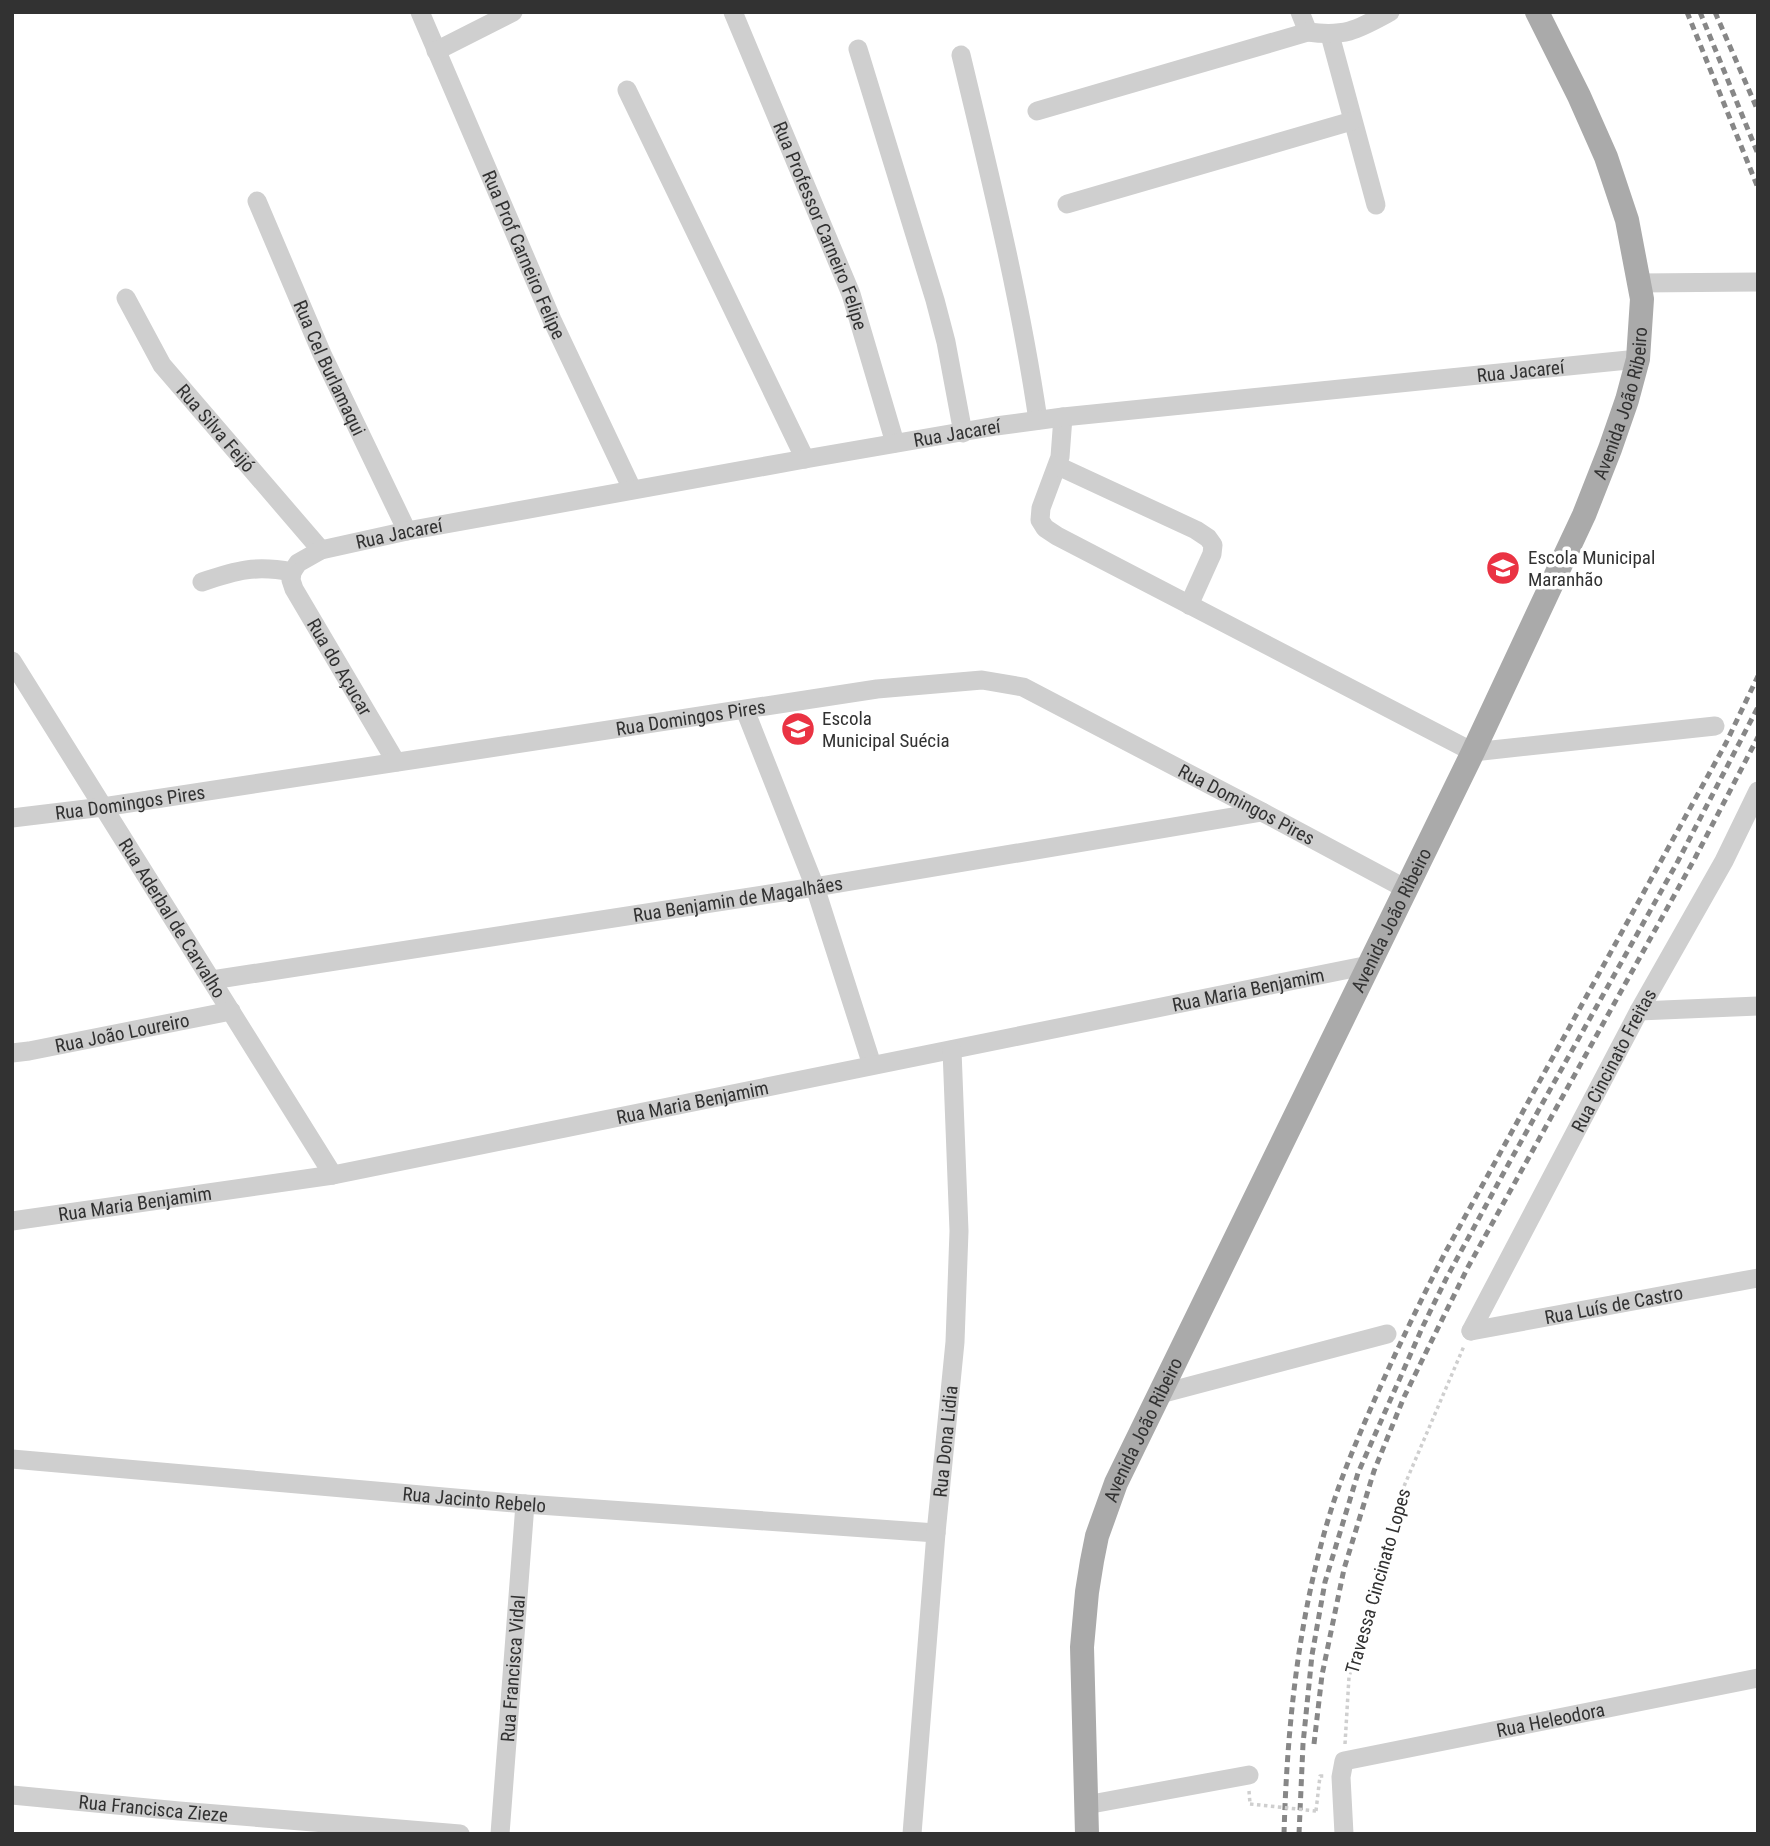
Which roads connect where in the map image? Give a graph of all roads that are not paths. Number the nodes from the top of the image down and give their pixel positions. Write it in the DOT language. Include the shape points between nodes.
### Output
graph roads {
  1 [pos="513,12"];
  2 [pos="733,12"];
  3 [pos="1300,12"];
  4 [pos="1390,12"];
  5 [pos="1537,12"];
  6 [pos="420,15"];
  7 [pos="1308,32"];
  8 [pos="1330,35"];
  9 [pos="858,49"];
  10 [pos="436,51"];
  11 [pos="961,55"];
  12 [pos="627,90"];
  13 [pos="1037,111"];
  14 [pos="1352,121"];
  15 [pos="257,201"];
  16 [pos="1068,204"];
  17 [pos="1376,205"];
  18 [pos="1758,282"];
  19 [pos="1639,283"];
  20 [pos="126,299"];
  21 [pos="1638,359"];
  22 [pos="1063,416"];
  23 [pos="1038,420"];
  24 [pos="964,433"];
  25 [pos="895,443"];
  26 [pos="805,459"];
  27 [pos="1058,466"];
  28 [pos="632,489"];
  29 [pos="407,531"];
  30 [pos="321,550"];
  31 [pos="292,572"];
  32 [pos="202,582"];
  33 [pos="1189,604"];
  34 [pos="12,661"];
  35 [pos="745,709"];
  36 [pos="1715,726"];
  37 [pos="1473,752"];
  38 [pos="396,762"];
  39 [pos="1758,791"];
  40 [pos="103,807"];
  41 [pos="1262,811"];
  42 [pos="12,818"];
  43 [pos="815,887"];
  44 [pos="1406,889"];
  45 [pos="1369,965"];
  46 [pos="212,980"];
  47 [pos="1758,1006"];
  48 [pos="231,1011"];
  49 [pos="1639,1011"];
  50 [pos="952,1050"];
  51 [pos="12,1053"];
  52 [pos="872,1065"];
  53 [pos="333,1175"];
  54 [pos="12,1221"];
  55 [pos="1758,1278"];
  56 [pos="1471,1331"];
  57 [pos="1387,1334"];
  58 [pos="1160,1394"];
  59 [pos="12,1458"];
  60 [pos="525,1504"];
  61 [pos="936,1533"];
  62 [pos="1758,1678"];
  63 [pos="1249,1775"];
  64 [pos="12,1795"];
  65 [pos="1086,1805"];
  66 [pos="460,1834"];
  67 [pos="500,1834"];
  68 [pos="912,1834"];
  69 [pos="1087,1834"];
  70 [pos="1344,1834"];
  1 -- 10 [label="street"];
  2 -- 25 [label="street, Rua Professor Carneiro Felipe" via="852,294"];
  3 -- 7 [label="street"];
  4 -- 8 [label="street" via="1362,27"];
  5 -- 19 [label="main road, Avenida João Ribeiro" via="1606,157 1627,220"];
  6 -- 10 [label="street, Rua Prof Carneiro Felipe"];
  7 -- 8 [label="street"];
  7 -- 13 [label="street"];
  8 -- 14 [label="street"];
  9 -- 24 [label="street" via="935,300"];
  10 -- 28 [label="street, Rua Prof Carneiro Felipe" via="552,320"];
  11 -- 23 [label="street" via="1001,226"];
  12 -- 26 [label="street"];
  14 -- 16 [label="street"];
  14 -- 17 [label="street"];
  15 -- 29 [label="street, Rua Cel Burlamaqui" via="322,354"];
  18 -- 19 [label="street"];
  19 -- 21 [label="main road, Avenida João Ribeiro"];
  20 -- 30 [label="street, Rua Silva Feijó" via="162,365"];
  21 -- 22 [label="street, Rua Jacareí"];
  21 -- 37 [label="main road, Avenida João Ribeiro" via="1584,515"];
  22 -- 23 [label="street, Rua Jacareí"];
  22 -- 27 [label="street"];
  23 -- 24 [label="street, Rua Jacareí"];
  24 -- 25 [label="street, Rua Jacareí"];
  25 -- 26 [label="street, Rua Jacareí"];
  26 -- 28 [label="street, Rua Jacareí"];
  27 -- 33 [label="street" via="1041,508 1045,528"];
  27 -- 33 [label="street" via="1208,538 1212,554"];
  28 -- 29 [label="street, Rua Jacareí"];
  29 -- 30 [label="street, Rua Jacareí"];
  30 -- 31 [label="street, Rua Jacareí" via="298,563"];
  31 -- 32 [label="street" via="248,568"];
  31 -- 38 [label="street, Rua do Açucar" via="294,589"];
  33 -- 37 [label="street"];
  34 -- 40 [label="street, Rua Aderbal de Carvalho"];
  35 -- 38 [label="street, Rua Domingos Pires"];
  35 -- 41 [label="street, Rua Domingos Pires" via="877,689 982,680 1023,687"];
  35 -- 43 [label="street"];
  36 -- 37 [label="street"];
  37 -- 44 [label="main road, Avenida João Ribeiro"];
  38 -- 40 [label="street, Rua Domingos Pires"];
  39 -- 49 [label="street, Rua Cincinato Freitas"];
  40 -- 42 [label="street, Rua Domingos Pires"];
  40 -- 46 [label="street, Rua Aderbal de Carvalho"];
  41 -- 43 [label="street, Rua Benjamin de Magalhães"];
  41 -- 44 [label="street, Rua Domingos Pires"];
  43 -- 46 [label="street, Rua Benjamin de Magalhães"];
  43 -- 52 [label="street"];
  44 -- 45 [label="main road, Avenida João Ribeiro"];
  45 -- 50 [label="street, Rua Maria Benjamim"];
  45 -- 58 [label="main road, Avenida João Ribeiro"];
  46 -- 48 [label="street, Rua Aderbal de Carvalho"];
  47 -- 49 [label="street"];
  48 -- 51 [label="street, Rua João Loureiro"];
  48 -- 53 [label="street, Rua Aderbal de Carvalho"];
  49 -- 56 [label="street, Rua Cincinato Freitas"];
  50 -- 52 [label="street, Rua Maria Benjamim"];
  50 -- 61 [label="street, Rua Dona Lidia" via="959,1231 956,1342"];
  52 -- 53 [label="street, Rua Maria Benjamim"];
  53 -- 54 [label="street, Rua Maria Benjamim"];
  55 -- 56 [label="street, Rua Luís de Castro"];
  57 -- 58 [label="street"];
  58 -- 65 [label="main road, Avenida João Ribeiro" via="1116,1483 1092,1561 1082,1647"];
  59 -- 60 [label="street, Rua Jacinto Rebelo"];
  60 -- 61 [label="street, Rua Jacinto Rebelo"];
  60 -- 67 [label="street, Rua Francisca Vidal"];
  61 -- 68 [label="street, Rua Dona Lidia"];
  62 -- 70 [label="street, Rua Heleodora" via="1344,1760"];
  63 -- 65 [label="street"];
  64 -- 66 [label="street, Rua Francisca Zieze"];
  65 -- 69 [label="main road, Avenida João Ribeiro"];
}
